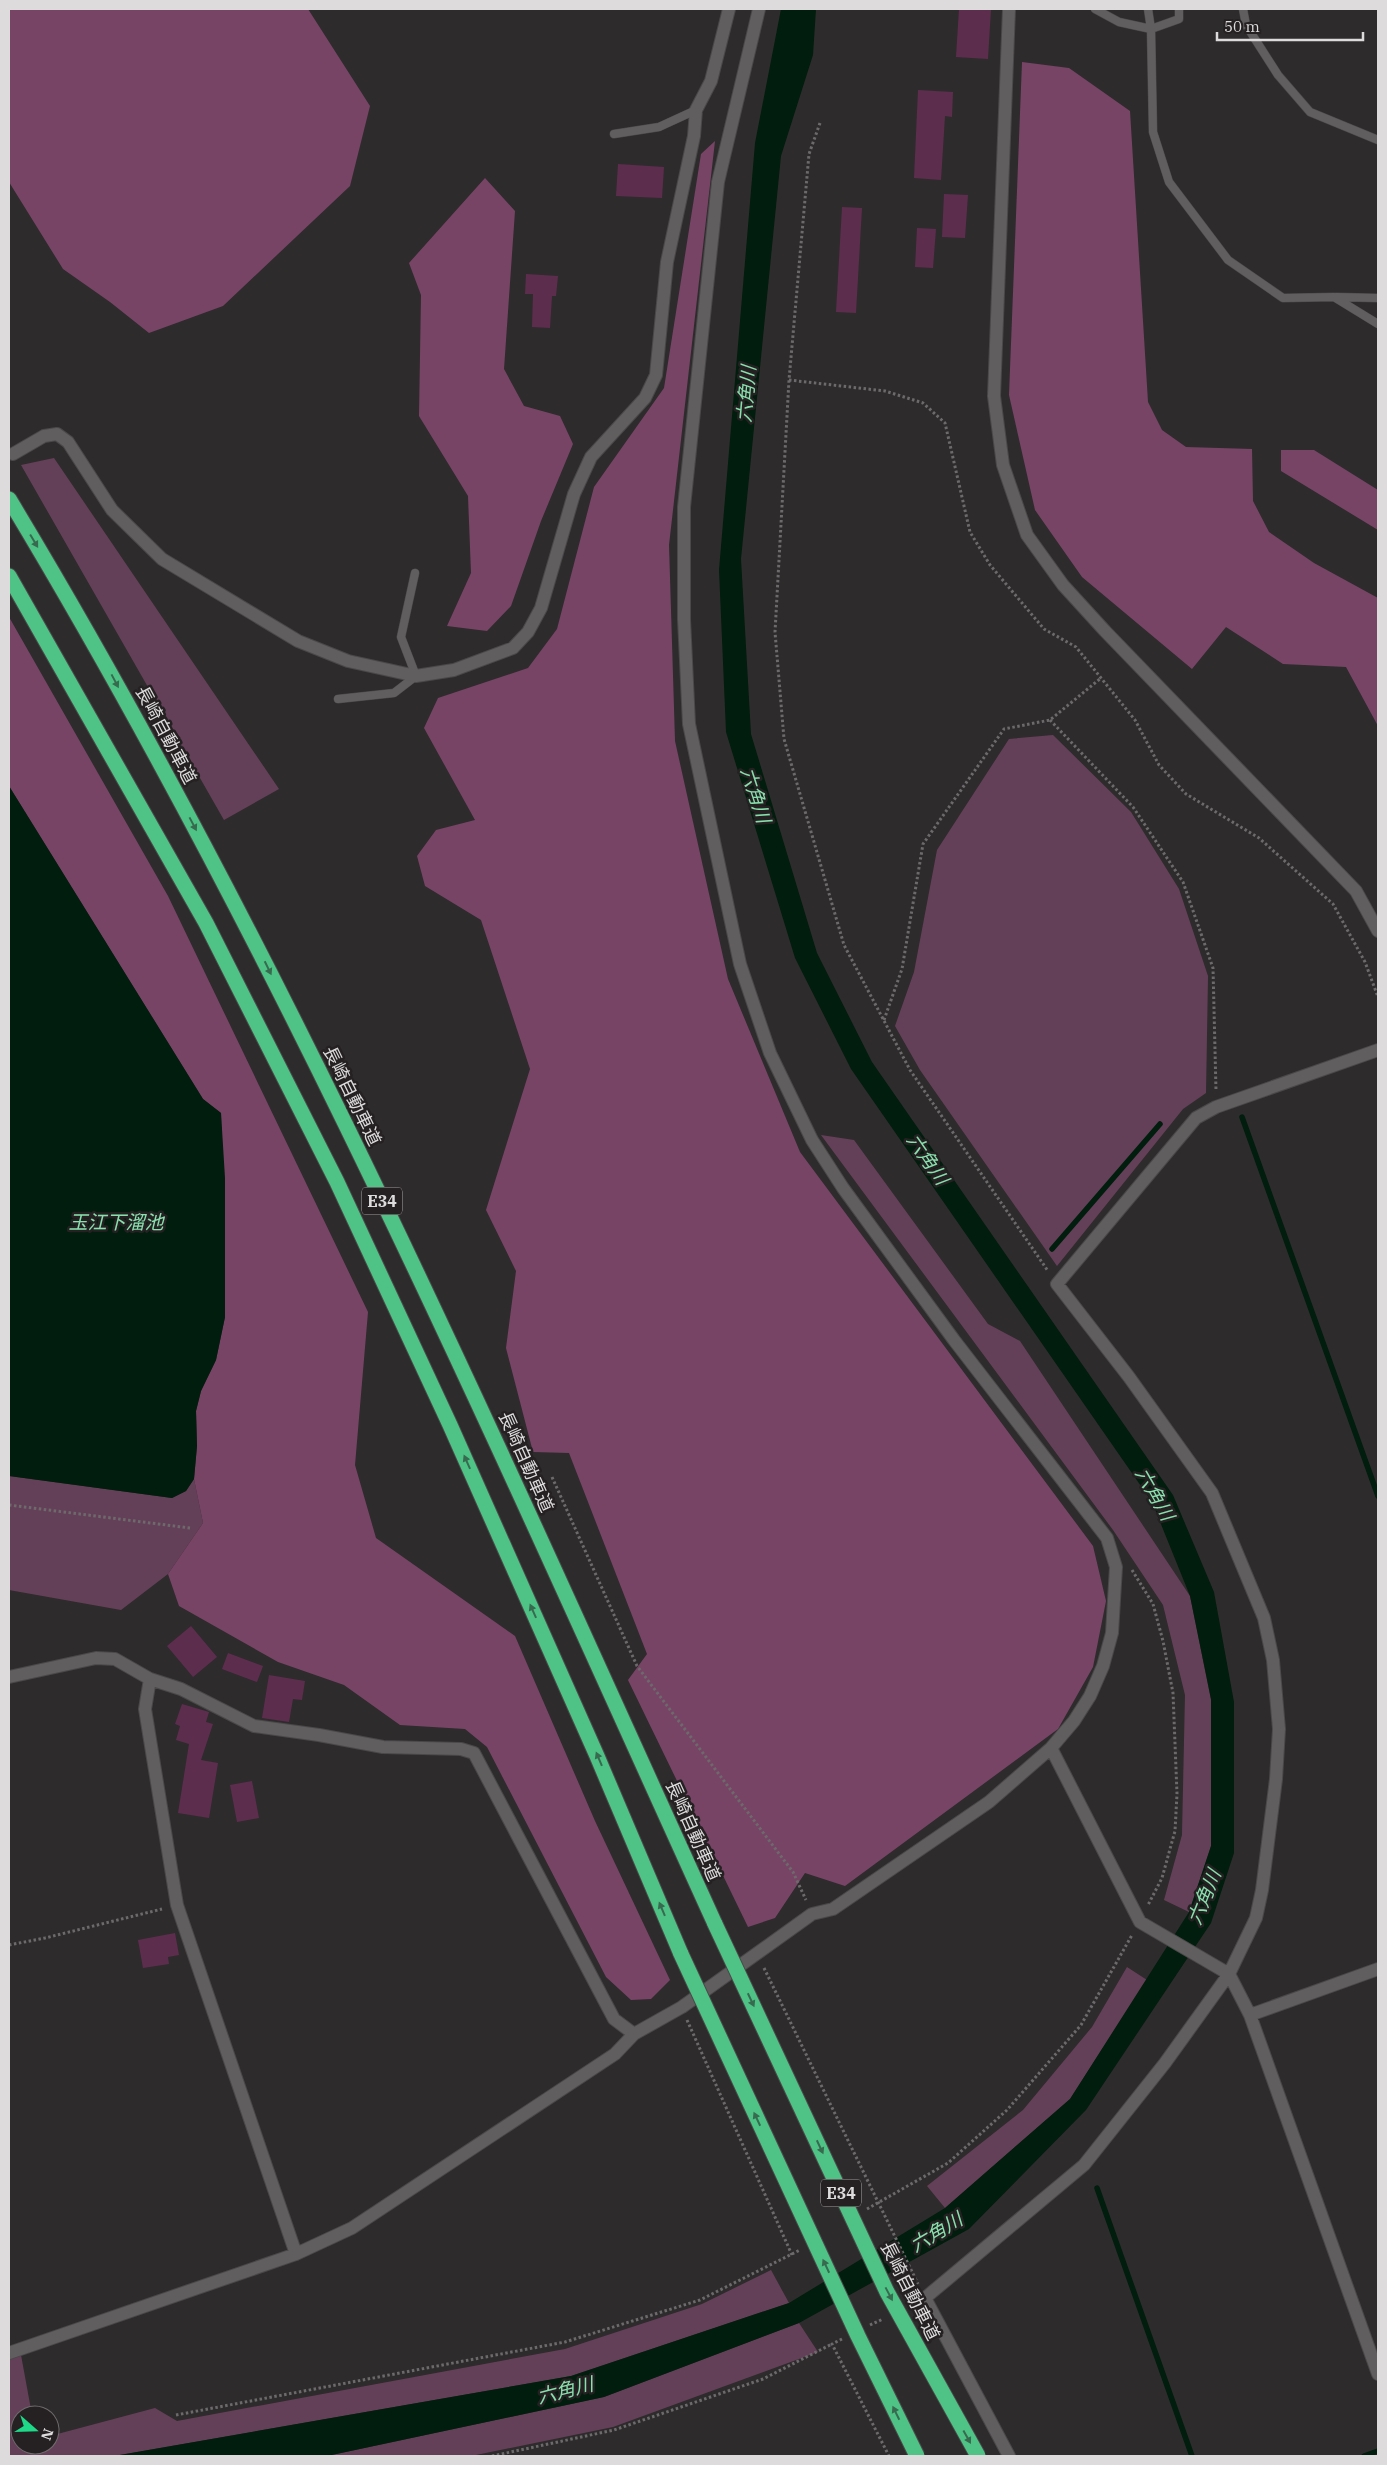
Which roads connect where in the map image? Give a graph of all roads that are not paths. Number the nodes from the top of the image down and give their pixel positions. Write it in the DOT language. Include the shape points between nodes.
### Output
graph roads {
  1 [pos="729,9"];
  2 [pos="759,9"];
  3 [pos="1009,9"];
  4 [pos="1095,9"];
  5 [pos="1148,9"];
  6 [pos="1179,9"];
  7 [pos="1244,9"];
  8 [pos="1151,28"];
  9 [pos="696,110"];
  10 [pos="614,134"];
  11 [pos="1378,140"];
  12 [pos="1334,297"];
  13 [pos="1378,298"];
  14 [pos="1378,324"];
  15 [pos="13,454"];
  16 [pos="9,499"];
  17 [pos="415,573"];
  18 [pos="9,576"];
  19 [pos="416,676"];
  20 [pos="338,699"];
  21 [pos="1378,931"];
  22 [pos="1378,1050"];
  23 [pos="9,1677"];
  24 [pos="150,1679"];
  25 [pos="1051,1748"];
  26 [pos="1378,1969"];
  27 [pos="1229,1974"];
  28 [pos="1250,2015"];
  29 [pos="634,2034"];
  30 [pos="296,2254"];
  31 [pos="9,2353"];
  32 [pos="1378,2374"];
  33 [pos="917,2456"];
  34 [pos="978,2456"];
  35 [pos="1009,2456"];
  1 -- 9 [label="street" via="711,81"];
  2 -- 25 [label="street" via="718,182 684,507 688,724 740,964 770,1053 812,1140 843,1188 954,1340 1107,1538 1116,1567 1112,1633 1090,1696"];
  3 -- 21 [label="street" via="994,396 1003,465 1027,535 1063,585 1099,624 1356,891"];
  4 -- 8 [label="lane" via="1119,22"];
  5 -- 8 [label="lane"];
  6 -- 8 [label="lane" via="1178,20"];
  7 -- 11 [label="lane" via="1246,24 1278,75 1310,112"];
  8 -- 12 [label="lane" via="1153,132 1169,182 1228,260 1284,298"];
  9 -- 10 [label="lane" via="659,128"];
  9 -- 19 [label="street" via="694,136 667,262 656,375 645,398 590,457 574,494 541,608 528,632 512,648 454,670"];
  12 -- 13 [label="lane"];
  12 -- 14 [label="lane"];
  15 -- 19 [label="street" via="44,436 57,434 68,442 112,510 162,559 298,641 348,661"];
  16 -- 34 [label="highway, 長崎自動車道 / E34, one-way, bridge" via="84,624 246,924 482,1411 715,1924 887,2292"];
  17 -- 19 [label="lane" via="401,637"];
  33 -- 18 [label="highway, E34, one-way, bridge" via="681,1954 462,1452 337,1182 206,923"];
  19 -- 20 [label="lane" via="394,693"];
  22 -- 27 [label="street" via="1196,1118 1057,1284 1129,1377 1212,1494 1264,1618 1273,1660 1279,1728 1276,1779 1256,1918"];
  23 -- 24 [label="street" via="96,1658 115,1659"];
  24 -- 29 [label="street" via="181,1689 254,1726 383,1747 461,1749 474,1754 614,2019"];
  24 -- 30 [label="street" via="145,1709 177,1905"];
  25 -- 27 [label="street" via="1140,1922"];
  25 -- 29 [label="street" via="989,1802 952,1829 833,1909 812,1914 682,2007"];
  26 -- 28 [label="street"];
  27 -- 28 [label="street"];
  27 -- 35 [label="street" via="1165,2063 1084,2165 925,2298"];
  28 -- 32 [label="street"];
  29 -- 30 [label="street" via="615,2054 352,2228"];
  30 -- 31 [label="street"];
}
